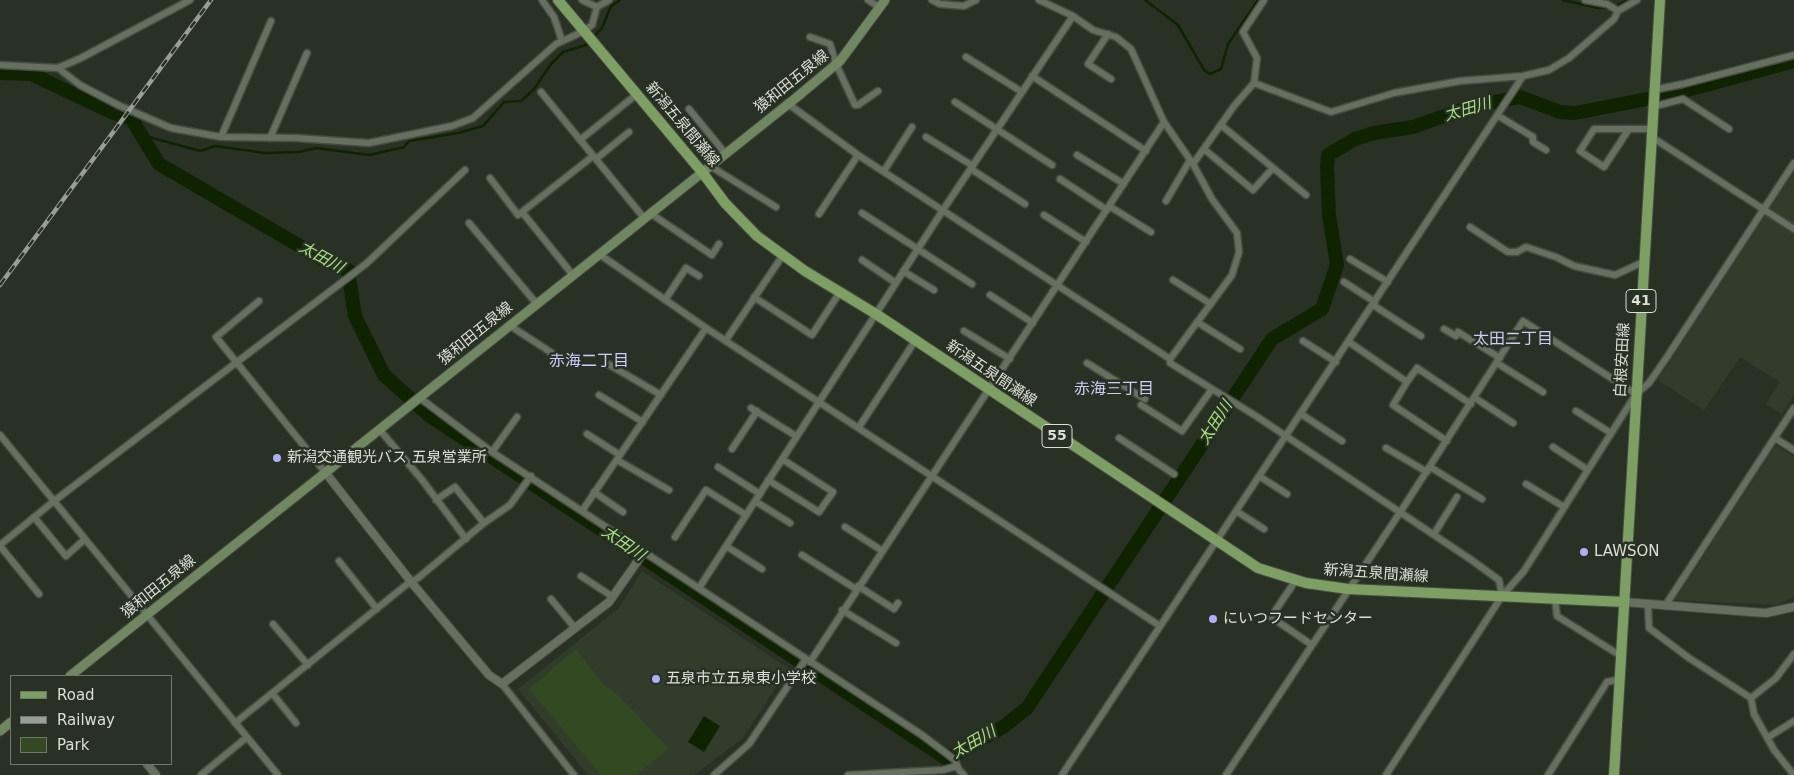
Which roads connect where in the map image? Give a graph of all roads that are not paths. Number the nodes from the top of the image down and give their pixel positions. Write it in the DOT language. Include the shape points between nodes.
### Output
graph roads {
  1 [pos="190,0"];
  2 [pos="542,0"];
  3 [pos="558,0"];
  4 [pos="582,0"];
  5 [pos="609,0"];
  6 [pos="868,0"];
  7 [pos="932,0"];
  8 [pos="976,0"];
  9 [pos="1039,0"];
  10 [pos="1264,0"];
  11 [pos="1585,0"];
  12 [pos="1616,0"];
  13 [pos="1637,0"];
  14 [pos="1660,0"];
  15 [pos="882,3"];
  16 [pos="1608,4"];
  17 [pos="597,7"];
  18 [pos="1618,12"];
  19 [pos="1073,16"];
  20 [pos="271,22"];
  21 [pos="584,31"];
  22 [pos="1108,34"];
  23 [pos="810,37"];
  24 [pos="562,41"];
  25 [pos="307,53"];
  26 [pos="1794,55"];
  27 [pos="966,56"];
  28 [pos="836,64"];
  29 [pos="0,65"];
  30 [pos="58,68"];
  31 [pos="1032,76"];
  32 [pos="1523,76"];
  33 [pos="1111,79"];
  34 [pos="1254,83"];
  35 [pos="1653,90"];
  36 [pos="878,91"];
  37 [pos="541,92"];
  38 [pos="1022,92"];
  39 [pos="637,94"];
  40 [pos="955,102"];
  41 [pos="787,103"];
  42 [pos="1652,107"];
  43 [pos="688,109"];
  44 [pos="1498,116"];
  45 [pos="1164,122"];
  46 [pos="1221,125"];
  47 [pos="912,127"];
  48 [pos="1729,128"];
  49 [pos="1629,129"];
  50 [pos="997,130"];
  51 [pos="629,132"];
  52 [pos="1651,133"];
  53 [pos="221,137"];
  54 [pos="926,137"];
  55 [pos="270,138"];
  56 [pos="580,140"];
  57 [pos="1204,149"];
  58 [pos="1546,150"];
  59 [pos="1146,151"];
  60 [pos="726,153"];
  61 [pos="858,154"];
  62 [pos="1078,155"];
  63 [pos="595,158"];
  64 [pos="1192,162"];
  65 [pos="1794,163"];
  66 [pos="1052,165"];
  67 [pos="972,167"];
  68 [pos="1273,168"];
  69 [pos="706,169"];
  70 [pos="465,170"];
  71 [pos="884,171"];
  72 [pos="490,178"];
  73 [pos="1060,179"];
  74 [pos="1124,184"];
  75 [pos="1306,196"];
  76 [pos="1166,201"];
  77 [pos="1025,204"];
  78 [pos="776,207"];
  79 [pos="1108,208"];
  80 [pos="1764,209"];
  81 [pos="943,210"];
  82 [pos="522,212"];
  83 [pos="862,213"];
  84 [pos="819,214"];
  85 [pos="647,215"];
  86 [pos="1044,216"];
  87 [pos="469,223"];
  88 [pos="1470,227"];
  89 [pos="1794,229"];
  90 [pos="1151,232"];
  91 [pos="1086,242"];
  92 [pos="719,244"];
  93 [pos="917,250"];
  94 [pos="599,254"];
  95 [pos="783,255"];
  96 [pos="1350,258"];
  97 [pos="862,260"];
  98 [pos="1643,262"];
  99 [pos="904,271"];
  100 [pos="572,274"];
  101 [pos="698,276"];
  102 [pos="1173,280"];
  103 [pos="896,282"];
  104 [pos="1344,282"];
  105 [pos="1388,282"];
  106 [pos="972,284"];
  107 [pos="1058,286"];
  108 [pos="934,290"];
  109 [pos="840,292"];
  110 [pos="990,295"];
  111 [pos="754,297"];
  112 [pos="665,300"];
  113 [pos="259,301"];
  114 [pos="536,303"];
  115 [pos="1374,303"];
  116 [pos="1210,304"];
  117 [pos="876,314"];
  118 [pos="1197,322"];
  119 [pos="1033,323"];
  120 [pos="509,324"];
  121 [pos="706,328"];
  122 [pos="1444,329"];
  123 [pos="964,331"];
  124 [pos="1422,336"];
  125 [pos="726,340"];
  126 [pos="915,341"];
  127 [pos="1303,341"];
  128 [pos="1349,342"];
  129 [pos="1240,349"];
  130 [pos="558,357"];
  131 [pos="1010,359"];
  132 [pos="1170,359"];
  133 [pos="1498,361"];
  134 [pos="1336,362"];
  135 [pos="238,363"];
  136 [pos="1087,363"];
  137 [pos="608,364"];
  138 [pos="1407,382"];
  139 [pos="1212,389"];
  140 [pos="989,390"];
  141 [pos="1543,392"];
  142 [pos="1636,394"];
  143 [pos="599,395"];
  144 [pos="661,395"];
  145 [pos="420,398"];
  146 [pos="820,401"];
  147 [pos="1473,401"];
  148 [pos="1794,408"];
  149 [pos="1576,411"];
  150 [pos="1301,414"];
  151 [pos="517,417"];
  152 [pos="643,422"];
  153 [pos="1513,423"];
  154 [pos="859,427"];
  155 [pos="379,429"];
  156 [pos="1611,433"];
  157 [pos="587,434"];
  158 [pos="0,435"];
  159 [pos="796,436"];
  160 [pos="1286,437"];
  161 [pos="1119,438"];
  162 [pos="1775,438"];
  163 [pos="1342,441"];
  164 [pos="1447,442"];
  165 [pos="1553,447"];
  166 [pos="1386,448"];
  167 [pos="732,450"];
  168 [pos="1794,450"];
  169 [pos="492,452"];
  170 [pos="618,457"];
  171 [pos="782,459"];
  172 [pos="718,467"];
  173 [pos="1429,470"];
  174 [pos="1588,470"];
  175 [pos="325,472"];
  176 [pos="1174,474"];
  177 [pos="531,476"];
  178 [pos="932,476"];
  179 [pos="1259,476"];
  180 [pos="768,480"];
  181 [pos="1526,484"];
  182 [pos="669,490"];
  183 [pos="594,492"];
  184 [pos="760,494"];
  185 [pos="1287,494"];
  186 [pos="1457,497"];
  187 [pos="1482,499"];
  188 [pos="436,500"];
  189 [pos="54,501"];
  190 [pos="755,501"];
  191 [pos="1564,507"];
  192 [pos="582,510"];
  193 [pos="623,512"];
  194 [pos="1236,512"];
  195 [pos="1400,512"];
  196 [pos="746,515"];
  197 [pos="34,517"];
  198 [pos="484,523"];
  199 [pos="790,524"];
  200 [pos="846,527"];
  201 [pos="1264,529"];
  202 [pos="1434,534"];
  203 [pos="675,537"];
  204 [pos="85,539"];
  205 [pos="466,539"];
  206 [pos="1216,542"];
  207 [pos="0,546"];
  208 [pos="726,546"];
  209 [pos="881,550"];
  210 [pos="642,555"];
  211 [pos="802,555"];
  212 [pos="339,560"];
  213 [pos="762,569"];
  214 [pos="581,576"];
  215 [pos="1296,580"];
  216 [pos="412,583"];
  217 [pos="699,588"];
  218 [pos="857,588"];
  219 [pos="1348,589"];
  220 [pos="38,594"];
  221 [pos="1502,596"];
  222 [pos="613,597"];
  223 [pos="1555,598"];
  224 [pos="551,599"];
  225 [pos="1624,602"];
  226 [pos="898,603"];
  227 [pos="1648,604"];
  228 [pos="1665,606"];
  229 [pos="1794,607"];
  230 [pos="377,609"];
  231 [pos="842,610"];
  232 [pos="146,615"];
  233 [pos="273,624"];
  234 [pos="1160,626"];
  235 [pos="576,628"];
  236 [pos="896,643"];
  237 [pos="1312,645"];
  238 [pos="1794,654"];
  239 [pos="1621,656"];
  240 [pos="805,662"];
  241 [pos="308,665"];
  242 [pos="73,675"];
  243 [pos="1620,679"];
  244 [pos="502,684"];
  245 [pos="272,693"];
  246 [pos="1751,698"];
  247 [pos="1794,721"];
  248 [pos="10,723"];
  249 [pos="235,723"];
  250 [pos="296,723"];
  251 [pos="0,731"];
  252 [pos="247,737"];
  253 [pos="1768,738"];
  254 [pos="148,765"];
  255 [pos="959,772"];
  256 [pos="276,774"];
  257 [pos="156,775"];
  258 [pos="201,775"];
  259 [pos="574,775"];
  260 [pos="714,775"];
  261 [pos="848,775"];
  262 [pos="1062,775"];
  263 [pos="1226,775"];
  264 [pos="1386,775"];
  265 [pos="1548,775"];
  266 [pos="1614,775"];
  267 [pos="1794,775"];
  1 -- 30 [label="street"];
  2 -- 24 [label="street" via="554,17"];
  3 -- 21 [label="main road, 新潟五泉間瀬線 / 55"];
  4 -- 17 [label="street"];
  5 -- 17 [label="street"];
  6 -- 15 [label="street"];
  7 -- 8 [label="street" via="964,6"];
  9 -- 19 [label="street"];
  10 -- 34 [label="street" via="1243,32 1257,58"];
  11 -- 16 [label="street"];
  12 -- 16 [label="street"];
  13 -- 18 [label="street"];
  14 -- 35 [label="main road, 白根安田線 / 41"];
  15 -- 28 [label="main road, 猿和田五泉線"];
  16 -- 18 [label="street"];
  17 -- 21 [label="street" via="592,25"];
  18 -- 32 [label="street" via="1569,58 1549,70"];
  19 -- 22 [label="street" via="1093,30"];
  19 -- 31 [label="street"];
  20 -- 53 [label="street"];
  21 -- 24 [label="street"];
  21 -- 39 [label="main road, 新潟五泉間瀬線 / 55"];
  22 -- 33 [label="street" via="1088,64"];
  22 -- 45 [label="street" via="1131,49"];
  23 -- 28 [label="street" via="830,44"];
  24 -- 55 [label="street" via="532,63 474,118 452,126 369,143"];
  25 -- 55 [label="street"];
  26 -- 35 [label="street"];
  27 -- 38 [label="street"];
  28 -- 36 [label="street" via="855,105"];
  28 -- 41 [label="main road, 猿和田五泉線"];
  29 -- 30 [label="street"];
  30 -- 53 [label="street" via="88,89 171,128"];
  31 -- 38 [label="street"];
  31 -- 59 [label="street"];
  32 -- 34 [label="street" via="1460,81 1394,93 1331,112"];
  32 -- 44 [label="street"];
  34 -- 46 [label="street"];
  35 -- 42 [label="main road, 白根安田線 / 41"];
  37 -- 56 [label="street"];
  38 -- 50 [label="street"];
  39 -- 56 [label="street"];
  39 -- 69 [label="main road, 新潟五泉間瀬線 / 55"];
  40 -- 50 [label="street"];
  41 -- 60 [label="main road, 猿和田五泉線"];
  41 -- 61 [label="street"];
  42 -- 48 [label="street" via="1683,99"];
  42 -- 52 [label="main road, 白根安田線 / 41"];
  43 -- 60 [label="street"];
  44 -- 58 [label="street" via="1533,137 1533,142"];
  44 -- 105 [label="street"];
  45 -- 59 [label="street"];
  45 -- 64 [label="street"];
  46 -- 57 [label="street"];
  46 -- 68 [label="street"];
  47 -- 71 [label="street"];
  49 -- 49 [label="street" via="1594,129 1580,152 1604,167"];
  49 -- 52 [label="street"];
  50 -- 66 [label="street"];
  50 -- 67 [label="street"];
  51 -- 63 [label="street"];
  52 -- 80 [label="street"];
  52 -- 98 [label="main road, 白根安田線 / 41"];
  53 -- 55 [label="street"];
  54 -- 67 [label="street"];
  56 -- 63 [label="street"];
  57 -- 64 [label="street"];
  57 -- 68 [label="street" via="1253,190"];
  59 -- 74 [label="street"];
  60 -- 69 [label="main road, 猿和田五泉線"];
  61 -- 71 [label="street"];
  61 -- 84 [label="street"];
  62 -- 74 [label="street"];
  63 -- 82 [label="street"];
  63 -- 85 [label="street"];
  64 -- 76 [label="street"];
  64 -- 116 [label="street" via="1212,199 1237,233 1239,252 1232,275"];
  65 -- 80 [label="street"];
  67 -- 77 [label="street"];
  67 -- 81 [label="street"];
  68 -- 75 [label="street"];
  69 -- 78 [label="street"];
  69 -- 85 [label="main road, 猿和田五泉線"];
  69 -- 95 [label="main road, 新潟五泉間瀬線 / 55" via="731,209 757,236"];
  70 -- 135 [label="street" via="345,280"];
  71 -- 81 [label="street"];
  72 -- 82 [label="street" via="518,214"];
  73 -- 79 [label="street"];
  74 -- 79 [label="street"];
  79 -- 90 [label="street"];
  79 -- 91 [label="street"];
  80 -- 89 [label="street"];
  80 -- 142 [label="street" via="1649,383"];
  81 -- 93 [label="street"];
  81 -- 107 [label="street"];
  82 -- 100 [label="street"];
  83 -- 93 [label="street"];
  85 -- 92 [label="street" via="712,255"];
  85 -- 94 [label="main road, 猿和田五泉線"];
  86 -- 91 [label="street"];
  87 -- 114 [label="street"];
  88 -- 98 [label="street" via="1508,252 1526,247 1574,266 1615,275"];
  91 -- 107 [label="street"];
  93 -- 99 [label="street"];
  93 -- 106 [label="street"];
  94 -- 100 [label="main road, 猿和田五泉線"];
  94 -- 112 [label="street"];
  95 -- 109 [label="main road, 新潟五泉間瀬線 / 55"];
  95 -- 111 [label="street"];
  96 -- 105 [label="street"];
  97 -- 103 [label="street"];
  98 -- 142 [label="main road, 白根安田線 / 41"];
  99 -- 103 [label="street"];
  99 -- 108 [label="street"];
  100 -- 114 [label="main road, 猿和田五泉線"];
  101 -- 112 [label="street" via="686,268"];
  102 -- 116 [label="street"];
  103 -- 117 [label="street"];
  104 -- 115 [label="street"];
  105 -- 115 [label="street"];
  107 -- 119 [label="street"];
  107 -- 132 [label="street"];
  109 -- 111 [label="street" via="812,335"];
  109 -- 117 [label="main road, 新潟五泉間瀬線 / 55"];
  110 -- 119 [label="street"];
  111 -- 125 [label="street"];
  112 -- 121 [label="street"];
  113 -- 135 [label="street" via="216,337"];
  114 -- 120 [label="main road, 猿和田五泉線"];
  115 -- 124 [label="street"];
  115 -- 128 [label="street"];
  116 -- 118 [label="street"];
  117 -- 126 [label="main road, 新潟五泉間瀬線 / 55"];
  117 -- 146 [label="street"];
  118 -- 129 [label="street"];
  118 -- 132 [label="street"];
  119 -- 131 [label="street"];
  120 -- 130 [label="street"];
  120 -- 145 [label="main road, 猿和田五泉線"];
  121 -- 125 [label="street"];
  121 -- 144 [label="street"];
  122 -- 133 [label="street" via="1456,336 1458,332"];
  123 -- 131 [label="street"];
  125 -- 146 [label="street"];
  126 -- 140 [label="main road, 新潟五泉間瀬線 / 55"];
  126 -- 154 [label="street"];
  127 -- 134 [label="street"];
  128 -- 134 [label="street"];
  128 -- 138 [label="street"];
  131 -- 140 [label="street"];
  132 -- 139 [label="street"];
  133 -- 141 [label="street"];
  133 -- 142 [label="street" via="1524,321"];
  133 -- 147 [label="street"];
  134 -- 150 [label="street"];
  135 -- 175 [label="street"];
  135 -- 189 [label="street"];
  136 -- 139 [label="street" via="1182,431"];
  137 -- 144 [label="street"];
  138 -- 147 [label="street" via="1417,368"];
  138 -- 164 [label="street" via="1393,404"];
  139 -- 160 [label="street"];
  140 -- 178 [label="street"];
  140 -- 206 [label="main road, 新潟五泉間瀬線 / 55"];
  142 -- 156 [label="street"];
  142 -- 225 [label="main road, 白根安田線 / 41"];
  143 -- 152 [label="street"];
  144 -- 152 [label="street"];
  145 -- 155 [label="main road, 猿和田五泉線"];
  145 -- 169 [label="street"];
  146 -- 154 [label="street"];
  146 -- 159 [label="street"];
  147 -- 153 [label="street"];
  147 -- 164 [label="street"];
  148 -- 162 [label="street"];
  149 -- 156 [label="street"];
  150 -- 160 [label="street"];
  150 -- 163 [label="street"];
  151 -- 169 [label="street"];
  152 -- 170 [label="street"];
  154 -- 178 [label="street"];
  155 -- 175 [label="main road, 猿和田五泉線"];
  155 -- 188 [label="street"];
  156 -- 174 [label="street"];
  157 -- 170 [label="street"];
  158 -- 189 [label="street"];
  159 -- 167 [label="street" via="754,410"];
  159 -- 171 [label="street"];
  160 -- 179 [label="street"];
  160 -- 195 [label="street"];
  161 -- 176 [label="street"];
  162 -- 168 [label="street"];
  162 -- 228 [label="street"];
  164 -- 173 [label="street"];
  165 -- 174 [label="street"];
  166 -- 173 [label="street"];
  169 -- 177 [label="street"];
  170 -- 182 [label="street"];
  170 -- 183 [label="street"];
  171 -- 180 [label="street"];
  171 -- 180 [label="street" via="833,492 819,512"];
  172 -- 184 [label="street"];
  173 -- 187 [label="street"];
  173 -- 195 [label="street"];
  174 -- 191 [label="street"];
  175 -- 216 [label="street"];
  175 -- 232 [label="main road, 猿和田五泉線"];
  177 -- 192 [label="street"];
  177 -- 198 [label="street" via="510,505"];
  178 -- 209 [label="street"];
  178 -- 234 [label="street"];
  179 -- 185 [label="street"];
  179 -- 194 [label="street"];
  180 -- 184 [label="street"];
  181 -- 191 [label="street"];
  183 -- 192 [label="street"];
  183 -- 193 [label="street"];
  184 -- 190 [label="street"];
  186 -- 202 [label="street"];
  188 -- 198 [label="street" via="455,487"];
  188 -- 205 [label="street"];
  189 -- 197 [label="street"];
  189 -- 204 [label="street"];
  190 -- 196 [label="street"];
  190 -- 199 [label="street"];
  191 -- 221 [label="street" via="1524,571"];
  192 -- 210 [label="street"];
  194 -- 201 [label="street"];
  194 -- 206 [label="street"];
  195 -- 202 [label="street"];
  195 -- 219 [label="street"];
  196 -- 203 [label="street" via="706,490"];
  196 -- 208 [label="street"];
  197 -- 204 [label="street" via="66,556"];
  197 -- 207 [label="street"];
  198 -- 205 [label="street"];
  200 -- 209 [label="street"];
  202 -- 221 [label="street" via="1499,580"];
  204 -- 232 [label="street"];
  205 -- 216 [label="street"];
  206 -- 215 [label="main road, 新潟五泉間瀬線 / 55" via="1258,568"];
  206 -- 234 [label="street"];
  207 -- 220 [label="street"];
  208 -- 213 [label="street"];
  208 -- 217 [label="street"];
  209 -- 218 [label="street"];
  210 -- 217 [label="street"];
  210 -- 222 [label="street"];
  211 -- 218 [label="street"];
  212 -- 230 [label="street"];
  214 -- 222 [label="street"];
  215 -- 219 [label="main road, 新潟五泉間瀬線 / 55"];
  215 -- 237 [label="street" via="1271,617"];
  216 -- 230 [label="street"];
  216 -- 244 [label="street" via="489,674"];
  217 -- 240 [label="street"];
  218 -- 226 [label="street" via="894,609"];
  218 -- 231 [label="street"];
  219 -- 221 [label="main road, 新潟五泉間瀬線 / 55"];
  219 -- 237 [label="street"];
  221 -- 223 [label="main road, 新潟五泉間瀬線 / 55"];
  221 -- 264 [label="street"];
  222 -- 235 [label="street"];
  223 -- 225 [label="main road, 新潟五泉間瀬線 / 55"];
  223 -- 239 [label="street" via="1557,616"];
  224 -- 235 [label="street"];
  225 -- 227 [label="street"];
  225 -- 239 [label="main road, 41"];
  227 -- 228 [label="street"];
  227 -- 246 [label="street" via="1649,628"];
  228 -- 229 [label="street" via="1766,613"];
  230 -- 241 [label="street"];
  231 -- 236 [label="street"];
  231 -- 240 [label="street"];
  232 -- 242 [label="main road, 猿和田五泉線"];
  232 -- 249 [label="street"];
  233 -- 241 [label="street"];
  234 -- 262 [label="street"];
  235 -- 244 [label="street"];
  237 -- 263 [label="street"];
  238 -- 246 [label="street" via="1776,678"];
  239 -- 243 [label="main road, 41"];
  240 -- 255 [label="street" via="929,740 955,760"];
  240 -- 260 [label="street" via="749,744"];
  241 -- 245 [label="street"];
  243 -- 265 [label="street" via="1607,682"];
  243 -- 266 [label="main road, 41"];
  244 -- 259 [label="street"];
  245 -- 249 [label="street"];
  245 -- 250 [label="street"];
  246 -- 253 [label="street" via="1754,714"];
  247 -- 253 [label="street"];
  248 -- 251 [label="main road"];
  249 -- 252 [label="street"];
  252 -- 256 [label="street"];
  252 -- 258 [label="street"];
  253 -- 267 [label="street"];
  254 -- 257 [label="street"];
  255 -- 261 [label="street"];
}
